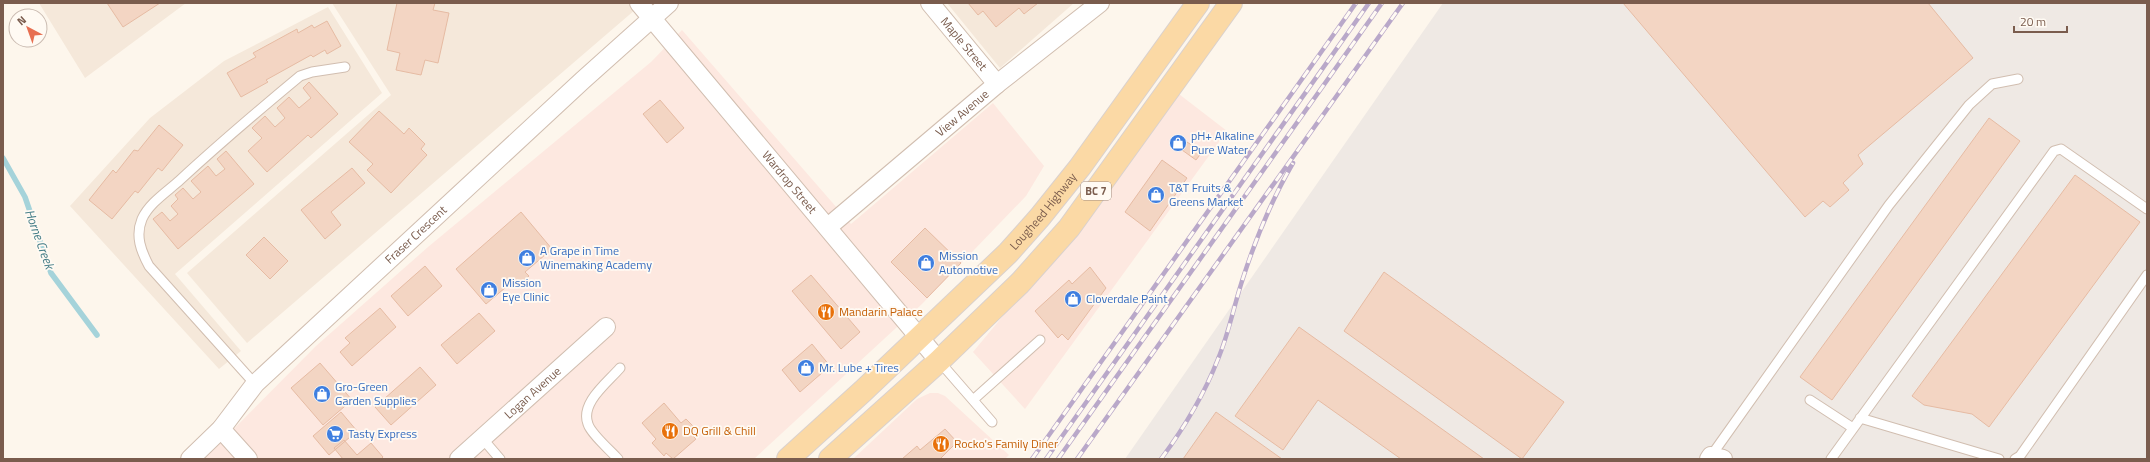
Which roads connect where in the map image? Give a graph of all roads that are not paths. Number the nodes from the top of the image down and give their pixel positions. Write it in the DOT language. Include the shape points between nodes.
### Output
graph roads {
  1 [pos="639,3"];
  2 [pos="670,3"];
  3 [pos="930,3"];
  4 [pos="1100,3"];
  5 [pos="1198,3"];
  6 [pos="1231,3"];
  7 [pos="651,19"];
  8 [pos="345,66"];
  9 [pos="2018,79"];
  10 [pos="997,84"];
  11 [pos="2147,209"];
  12 [pos="828,226"];
  13 [pos="2147,275"];
  14 [pos="606,327"];
  15 [pos="918,338"];
  16 [pos="1040,340"];
  17 [pos="939,361"];
  18 [pos="620,368"];
  19 [pos="255,384"];
  20 [pos="973,400"];
  21 [pos="1810,400"];
  22 [pos="1860,418"];
  23 [pos="992,422"];
  24 [pos="1853,428"];
  25 [pos="221,429"];
  26 [pos="482,438"];
  27 [pos="1714,458"];
  28 [pos="190,459"];
  29 [pos="248,459"];
  30 [pos="459,459"];
  31 [pos="500,459"];
  32 [pos="618,459"];
  33 [pos="788,459"];
  34 [pos="830,459"];
  35 [pos="1831,459"];
  36 [pos="1999,459"];
  37 [pos="2015,459"];
  1 -- 7 [label="street, Wardrop Street"];
  2 -- 7 [label="street, Fraser Crescent"];
  3 -- 10 [label="street, Maple Street"];
  4 -- 10 [label="street, View Avenue"];
  5 -- 15 [label="main road, Lougheed Highway / BC 7" via="1080,167 1040,217 1008,253"];
  6 -- 17 [label="main road, BC 7" via="1069,228 1020,283"];
  7 -- 12 [label="street, Wardrop Street"];
  7 -- 19 [label="street, Fraser Crescent"];
  8 -- 19 [label="lane" via="300,76 206,156 150,208 142,219 138,235 142,253 149,266"];
  9 -- 27 [label="lane" via="1992,84 1969,104 1889,205"];
  10 -- 12 [label="street, View Avenue"];
  11 -- 22 [label="lane" via="2061,149 2054,151"];
  12 -- 15 [label="street, Wardrop Street"];
  13 -- 37 [label="lane" via="2020,456"];
  14 -- 26 [label="street, Logan Avenue"];
  15 -- 17 [label="street, Wardrop Street"];
  15 -- 33 [label="main road, Lougheed Highway / BC 7"];
  16 -- 20 [label="lane"];
  17 -- 20 [label="lane"];
  17 -- 34 [label="main road, BC 7"];
  18 -- 32 [label="lane" via="589,403 586,414 588,425"];
  19 -- 25 [label="street, Fraser Crescent"];
  20 -- 23 [label="lane"];
  21 -- 24 [label="lane"];
  22 -- 24 [label="lane"];
  22 -- 36 [label="lane"];
  24 -- 35 [label="lane"];
  25 -- 28 [label="street, Fraser Crescent"];
  25 -- 29 [label="street"];
  26 -- 30 [label="street, Logan Avenue"];
  26 -- 31 [label="lane"];
}
